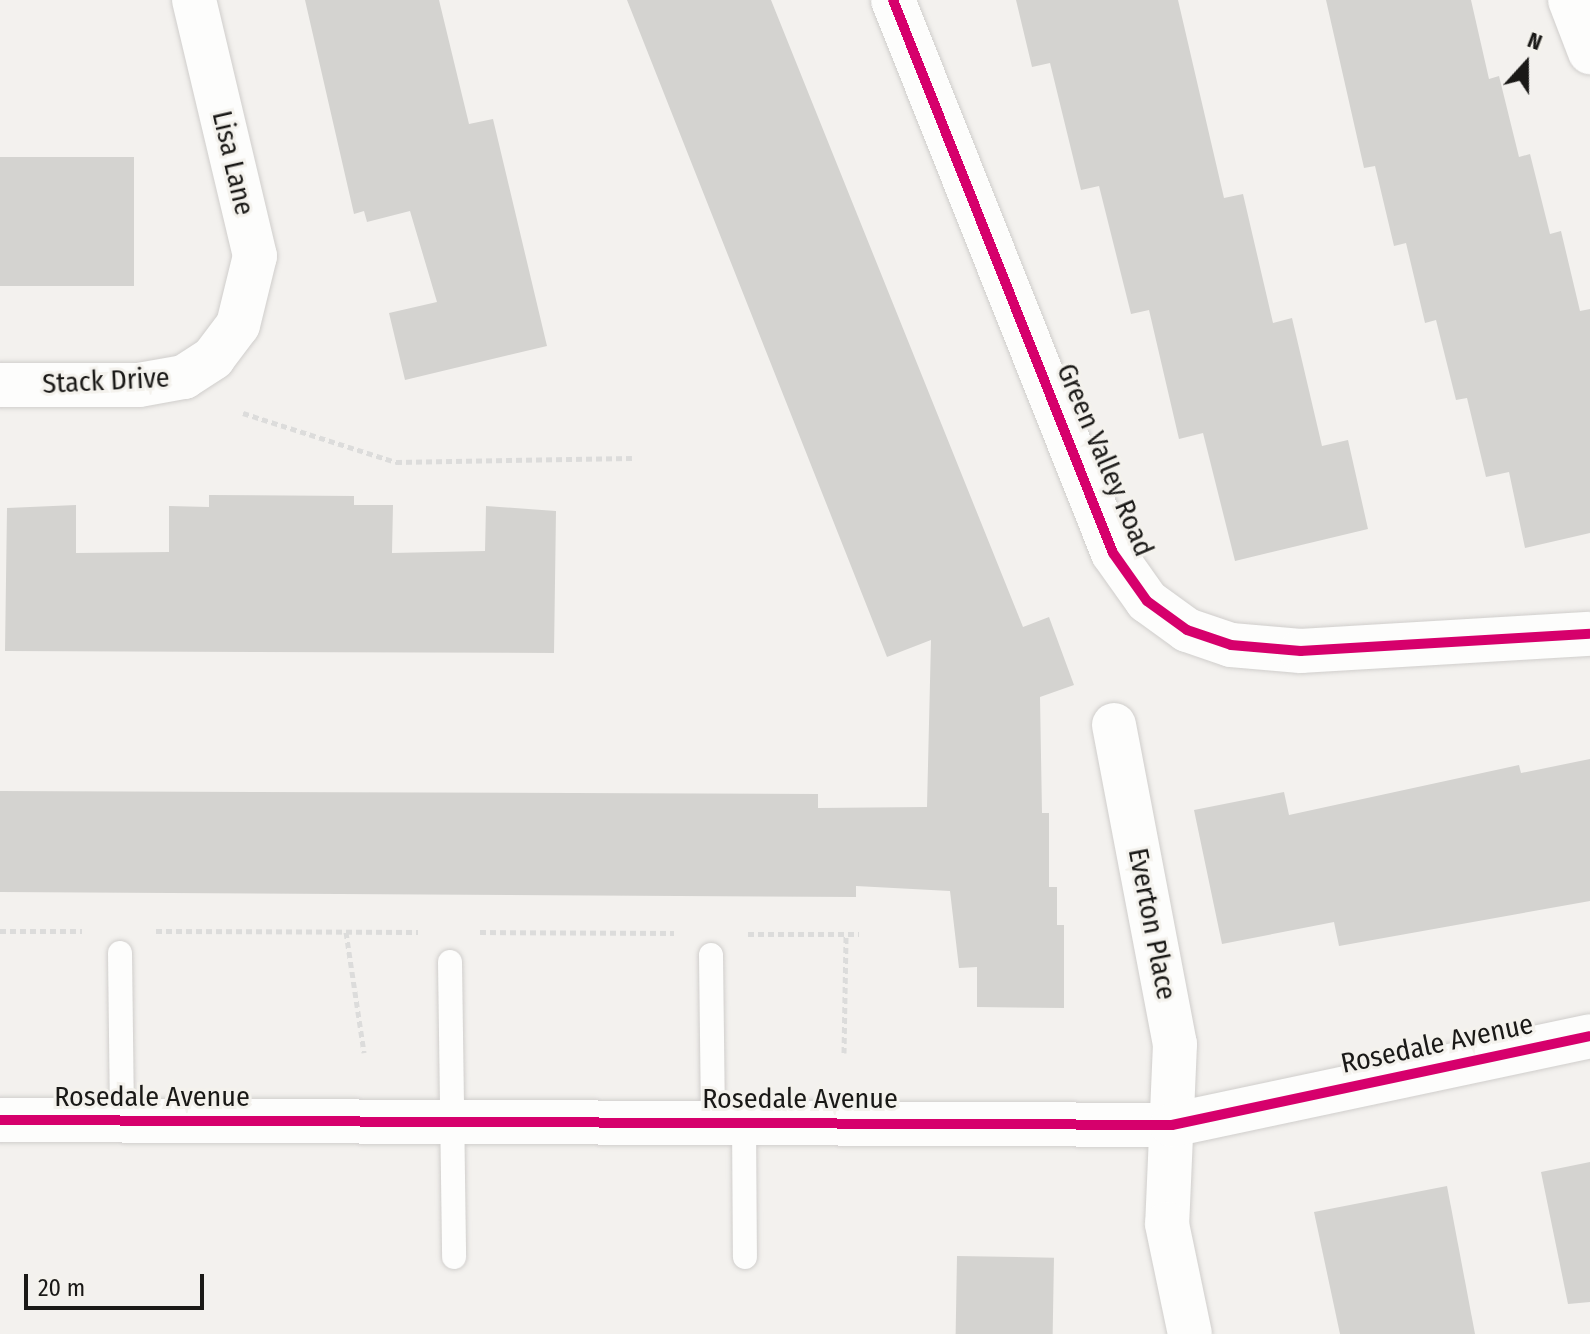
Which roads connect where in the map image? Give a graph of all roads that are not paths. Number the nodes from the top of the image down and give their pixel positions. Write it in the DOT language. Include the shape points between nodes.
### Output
graph roads {
  1 [pos="194,0"];
  2 [pos="893,0"];
  3 [pos="1570,0"];
  4 [pos="1590,52"];
  5 [pos="238,325"];
  6 [pos="0,385"];
  7 [pos="1590,634"];
  8 [pos="1114,725"];
  9 [pos="120,953"];
  10 [pos="711,955"];
  11 [pos="450,962"];
  12 [pos="1590,1036"];
  13 [pos="0,1120"];
  14 [pos="122,1121"];
  15 [pos="454,1122"];
  16 [pos="728,1123"];
  17 [pos="1172,1125"];
  18 [pos="454,1257"];
  19 [pos="745,1257"];
  20 [pos="1190,1334"];
  1 -- 5 [label="street, Lisa Lane" via="255,256"];
  2 -- 7 [label="street, Green Valley Road" via="1113,553 1147,601 1187,630 1231,645 1301,651"];
  3 -- 4 [label="street"];
  5 -- 6 [label="street, Stack Drive" via="213,358 184,377 139,385"];
  8 -- 17 [label="street, Everton Place" via="1175,1044"];
  9 -- 14 [label="lane"];
  10 -- 16 [label="lane"];
  11 -- 15 [label="lane"];
  12 -- 17 [label="street, Rosedale Avenue"];
  13 -- 14 [label="street, Rosedale Avenue"];
  14 -- 15 [label="street, Rosedale Avenue"];
  15 -- 16 [label="street, Rosedale Avenue"];
  15 -- 18 [label="lane"];
  16 -- 17 [label="street, Rosedale Avenue"];
  16 -- 19 [label="lane"];
  17 -- 20 [label="street, Everton Place" via="1167,1224"];
}
